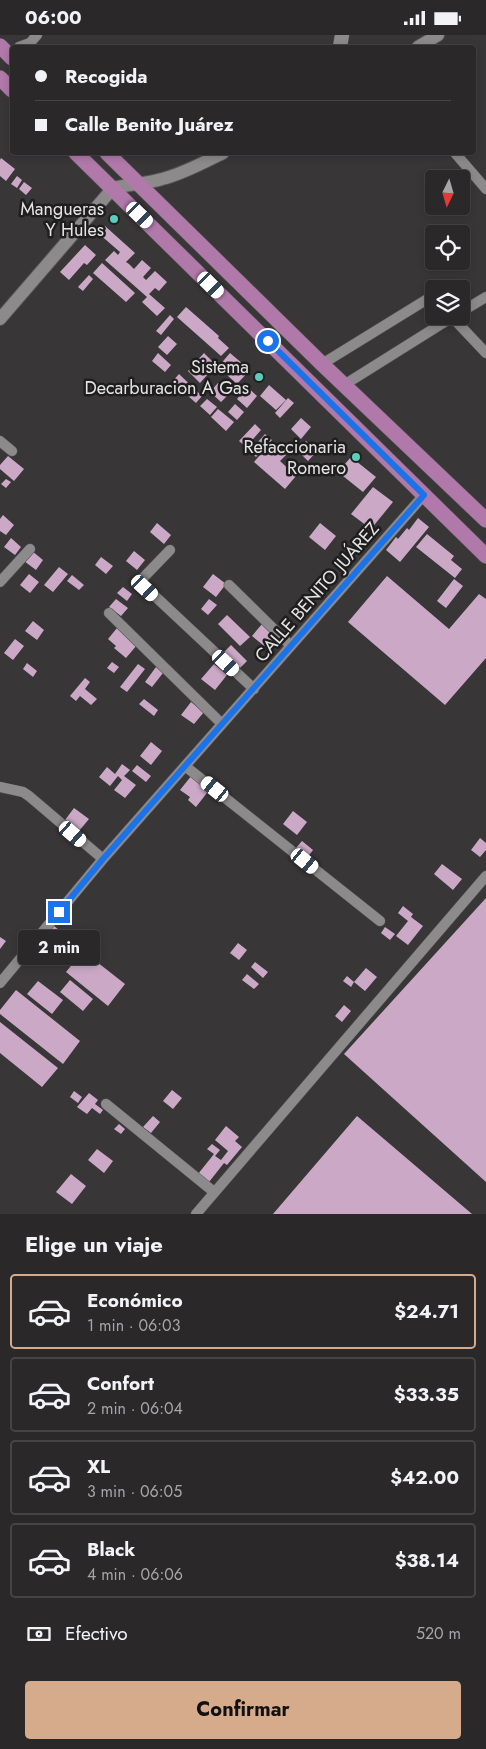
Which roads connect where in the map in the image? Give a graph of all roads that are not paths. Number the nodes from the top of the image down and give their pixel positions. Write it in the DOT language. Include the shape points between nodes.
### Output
graph roads {
  1 [pos="37,35"];
  2 [pos="438,35"];
  3 [pos="25,45"];
  4 [pos="421,45"];
  5 [pos="0,78"];
  6 [pos="10,88"];
  7 [pos="78,155"];
  8 [pos="109,155"];
  9 [pos="219,155"];
  10 [pos="457,155"];
  11 [pos="138,183"];
  12 [pos="113,188"];
  13 [pos="486,189"];
  14 [pos="486,298"];
  15 [pos="425,300"];
  16 [pos="470,307"];
  17 [pos="0,319"];
  18 [pos="440,325"];
  19 [pos="464,325"];
  20 [pos="486,353"];
  21 [pos="322,363"];
  22 [pos="344,385"];
  23 [pos="0,441"];
  24 [pos="12,451"];
  25 [pos="424,495"];
  26 [pos="486,520"];
  27 [pos="30,549"];
  28 [pos="170,550"];
  29 [pos="486,556"];
  30 [pos="0,582"];
  31 [pos="229,585"];
  32 [pos="109,613"];
  33 [pos="291,646"];
  34 [pos="254,689"];
  35 [pos="222,724"];
  36 [pos="185,765"];
  37 [pos="0,787"];
  38 [pos="103,859"];
  39 [pos="486,876"];
  40 [pos="380,921"];
  41 [pos="0,983"];
  42 [pos="106,1104"];
  43 [pos="214,1193"];
  44 [pos="196,1214"];
  1 -- 3 [label="street"];
  2 -- 4 [label="street"];
  5 -- 6 [label="main road"];
  7 -- 12 [label="main road"];
  8 -- 11 [label="main road"];
  9 -- 11 [label="street" via="176,175"];
  10 -- 13 [label="street"];
  11 -- 12 [label="street"];
  11 -- 21 [label="main road"];
  12 -- 17 [label="street"];
  12 -- 25 [label="main road"];
  14 -- 16 [label="street"];
  15 -- 21 [label="street"];
  18 -- 22 [label="street"];
  19 -- 20 [label="street"];
  21 -- 22 [label="main road"];
  22 -- 26 [label="main road"];
  23 -- 24 [label="street"];
  25 -- 29 [label="main road"];
  25 -- 33 [label="street, CALLE BENITO JUÁREZ"];
  27 -- 30 [label="street"];
  28 -- 34 [label="street" via="143,578 142,584"];
  31 -- 33 [label="street"];
  32 -- 35 [label="street"];
  33 -- 34 [label="street, CALLE BENITO JUÁREZ"];
  34 -- 35 [label="street, CALLE BENITO JUÁREZ"];
  35 -- 36 [label="street, CALLE BENITO JUÁREZ"];
  36 -- 38 [label="street, CALLE BENITO JUÁREZ"];
  36 -- 40 [label="street"];
  37 -- 38 [label="street" via="29,796"];
  38 -- 41 [label="street, CALLE BENITO JUÁREZ"];
  39 -- 43 [label="street"];
  42 -- 43 [label="street"];
  43 -- 44 [label="street"];
}
